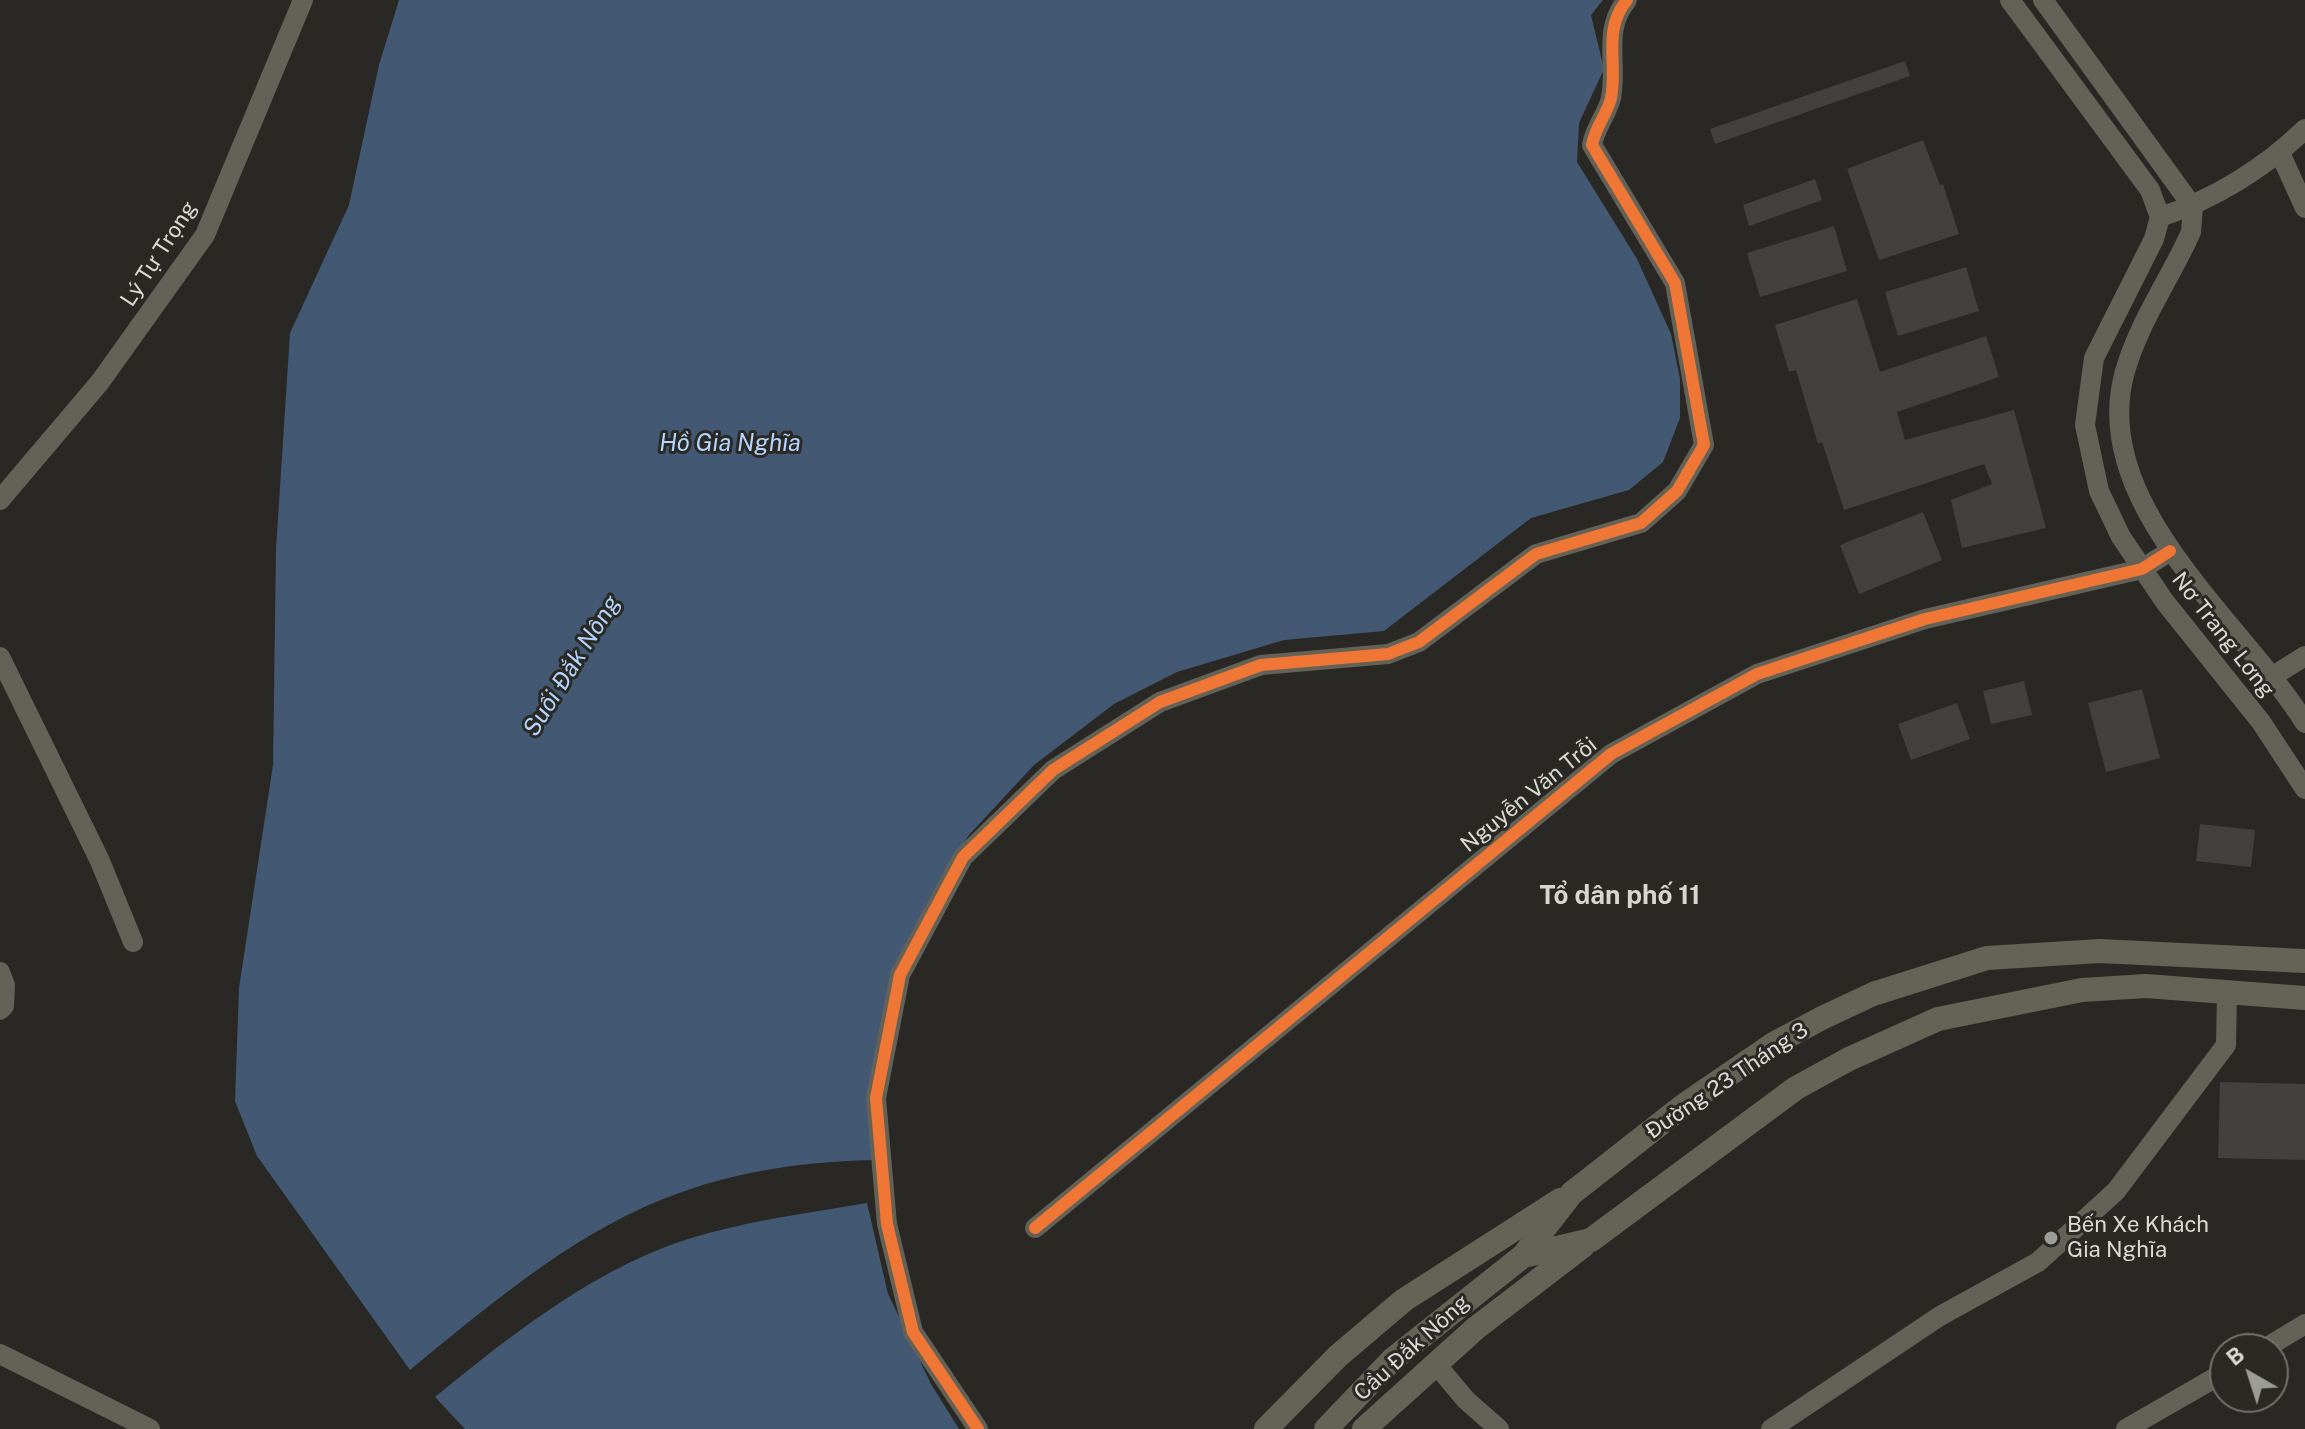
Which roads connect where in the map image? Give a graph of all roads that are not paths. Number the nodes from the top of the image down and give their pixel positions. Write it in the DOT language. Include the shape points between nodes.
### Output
graph roads {
  1 [pos="303,0"];
  2 [pos="1627,0"];
  3 [pos="2010,0"];
  4 [pos="2043,0"];
  5 [pos="2305,129"];
  6 [pos="2280,153"];
  7 [pos="2193,207"];
  8 [pos="2305,208"];
  9 [pos="2160,217"];
  10 [pos="0,500"];
  11 [pos="2170,551"];
  12 [pos="2142,569"];
  13 [pos="2305,656"];
  14 [pos="0,657"];
  15 [pos="2273,676"];
  16 [pos="2305,723"];
  17 [pos="2305,789"];
  18 [pos="133,942"];
  19 [pos="2305,961"];
  20 [pos="0,972"];
  21 [pos="2227,993"];
  22 [pos="2305,998"];
  23 [pos="0,1010"];
  24 [pos="1572,1193"];
  25 [pos="1035,1228"];
  26 [pos="1591,1240"];
  27 [pos="1523,1256"];
  28 [pos="1501,1270"];
  29 [pos="0,1354"];
  30 [pos="1435,1363"];
  31 [pos="2209,1381"];
  32 [pos="150,1429"];
  33 [pos="978,1429"];
  34 [pos="1266,1429"];
  35 [pos="1326,1429"];
  36 [pos="1364,1429"];
  37 [pos="1499,1429"];
  38 [pos="1771,1429"];
  39 [pos="2126,1429"];
  1 -- 10 [label="street, Lý Tự Trọng" via="205,235 100,382"];
  2 -- 33 [label="street" via="1617,12 1611,36 1611,100 1592,145 1675,283 1704,445 1677,491 1641,523 1536,554 1419,642 1388,654 1261,665 1160,702 1053,770 963,857 900,975 876,1098 887,1224 913,1332"];
  3 -- 9 [label="street" via="2150,190"];
  4 -- 7 [label="street"];
  5 -- 6 [label="street"];
  6 -- 7 [label="street"];
  6 -- 8 [label="street"];
  7 -- 9 [label="street"];
  7 -- 11 [label="street, Nơ Trang Lơng" via="2191,232 2124,375 2119,420 2138,497"];
  9 -- 12 [label="street, Nơ Trang Lơng" via="2094,358 2085,425 2099,491"];
  11 -- 12 [label="street, Nguyễn Văn Trỗi"];
  11 -- 15 [label="street, Nơ Trang Lơng"];
  12 -- 17 [label="street, Nơ Trang Lơng" via="2261,722"];
  12 -- 25 [label="street, Nguyễn Văn Trỗi" via="1925,619 1757,674 1611,754"];
  13 -- 15 [label="street"];
  14 -- 18 [label="street" via="100,861"];
  15 -- 16 [label="street, Nơ Trang Lơng"];
  19 -- 24 [label="main road, Đường 23 Tháng 3" via="2100,951 1987,958 1935,972 1873,994 1775,1043 1683,1106"];
  20 -- 23 [label="street" via="5,985"];
  21 -- 22 [label="main road, Đường 23 Tháng 3"];
  21 -- 26 [label="main road, Đường 23 Tháng 3" via="2146,986 2082,990 1938,1019 1796,1088"];
  21 -- 38 [label="street" via="2226,1045 2116,1191 2038,1262 1940,1316"];
  24 -- 27 [label="main road, Đường 23 Tháng 3"];
  24 -- 34 [label="main road" via="1404,1300 1338,1356"];
  26 -- 27 [label="main road, Đường 23 Tháng 3"];
  26 -- 30 [label="main road"];
  27 -- 28 [label="main road, Đường 23 Tháng 3"];
  28 -- 35 [label="main road, Cầu Đắk Nông" via="1392,1360"];
  29 -- 32 [label="street"];
  30 -- 36 [label="main road"];
  30 -- 37 [label="street"];
  31 -- 39 [label="street"];
}
